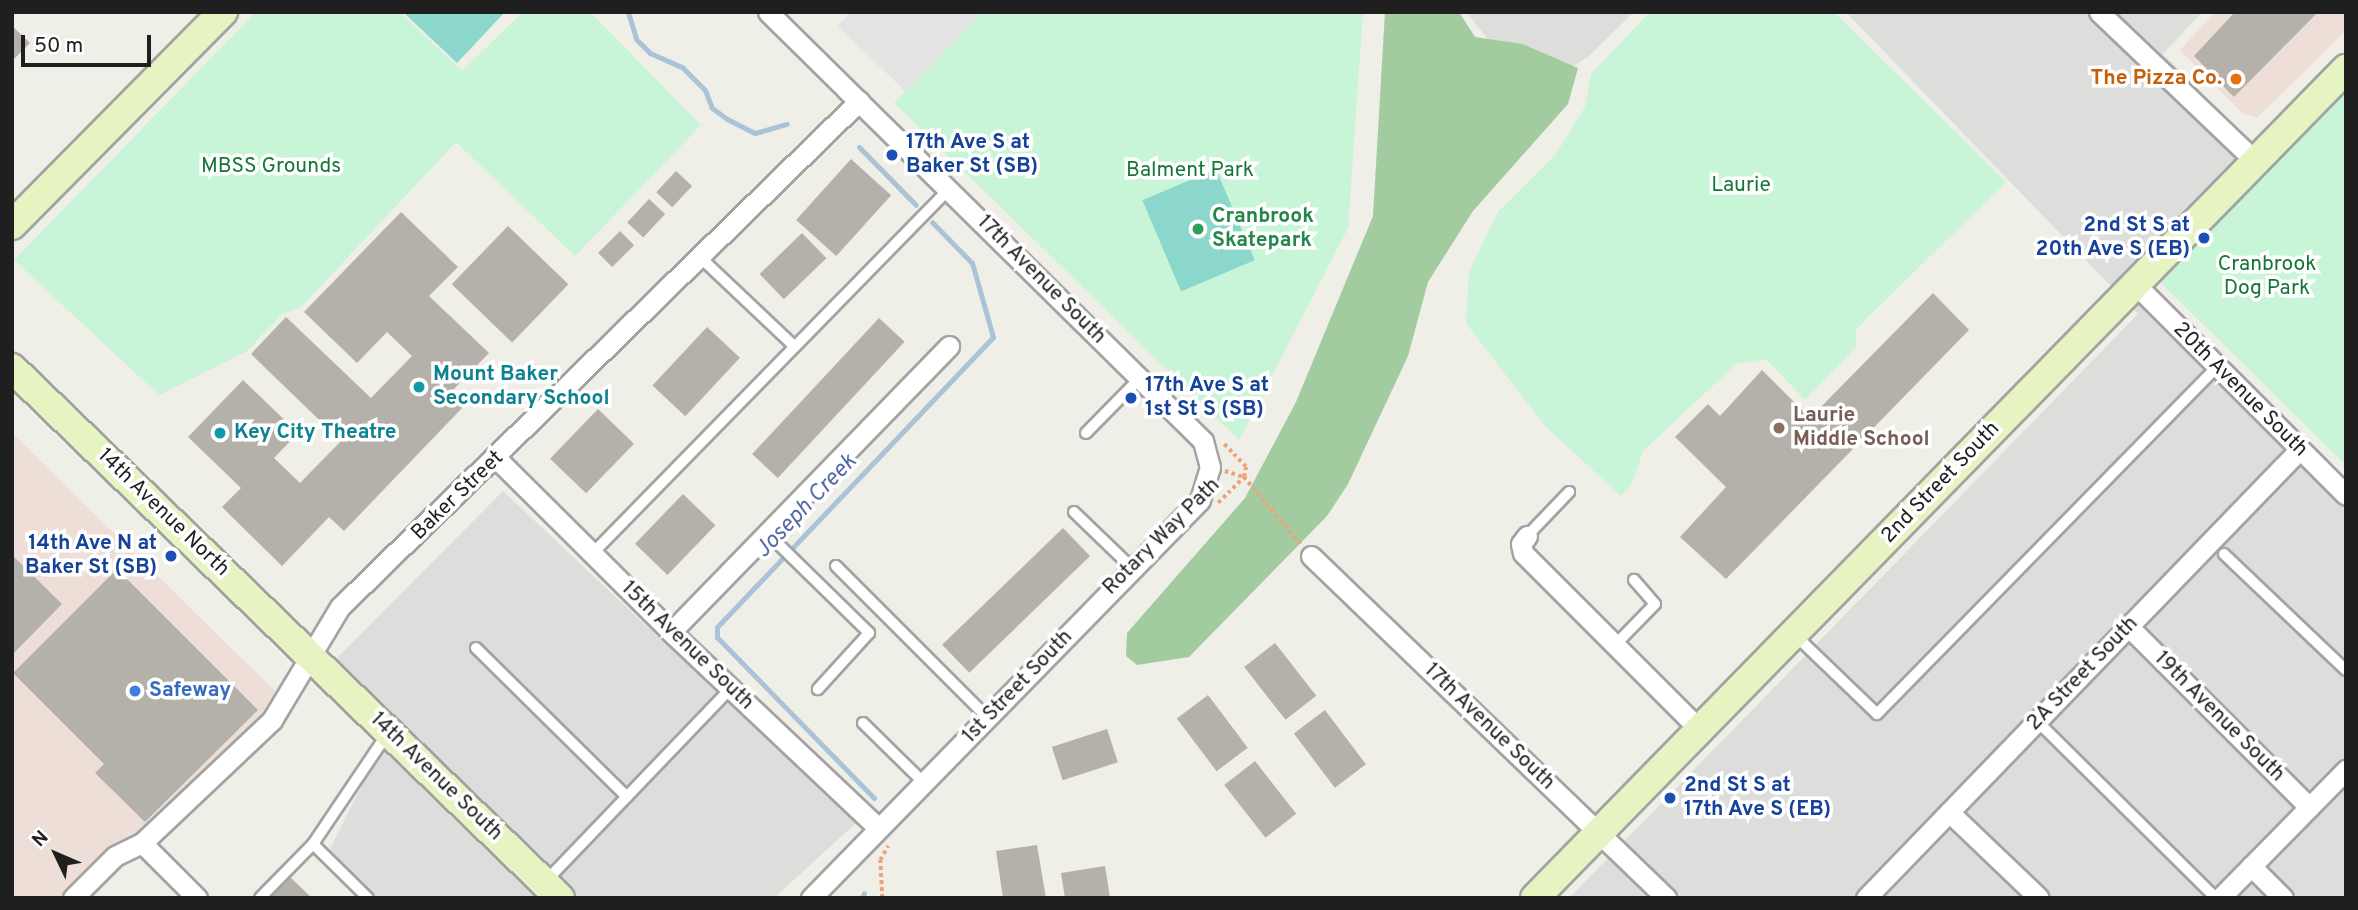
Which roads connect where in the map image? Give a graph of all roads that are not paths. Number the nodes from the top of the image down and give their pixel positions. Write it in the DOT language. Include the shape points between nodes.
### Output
graph roads {
  1 [pos="223,12"];
  2 [pos="768,12"];
  3 [pos="2099,12"];
  4 [pos="2346,69"];
  5 [pos="859,101"];
  6 [pos="2256,162"];
  7 [pos="949,189"];
  8 [pos="12,225"];
  9 [pos="701,258"];
  10 [pos="2135,284"];
  11 [pos="795,346"];
  12 [pos="948,346"];
  13 [pos="2217,367"];
  14 [pos="12,368"];
  15 [pos="1140,378"];
  16 [pos="1086,433"];
  17 [pos="2300,449"];
  18 [pos="497,459"];
  19 [pos="1210,467"];
  20 [pos="1569,492"];
  21 [pos="2346,495"];
  22 [pos="1074,512"];
  23 [pos="767,533"];
  24 [pos="1527,537"];
  25 [pos="592,554"];
  26 [pos="2224,554"];
  27 [pos="1311,556"];
  28 [pos="836,566"];
  29 [pos="1133,569"];
  30 [pos="1634,580"];
  31 [pos="2129,627"];
  32 [pos="671,632"];
  33 [pos="1794,633"];
  34 [pos="1615,645"];
  35 [pos="476,648"];
  36 [pos="313,657"];
  37 [pos="2346,670"];
  38 [pos="731,688"];
  39 [pos="818,689"];
  40 [pos="988,718"];
  41 [pos="2037,722"];
  42 [pos="863,723"];
  43 [pos="1700,730"];
  44 [pos="389,731"];
  45 [pos="2342,782"];
  46 [pos="924,783"];
  47 [pos="627,797"];
  48 [pos="2309,807"];
  49 [pos="1949,811"];
  50 [pos="1599,833"];
  51 [pos="886,834"];
  52 [pos="142,843"];
  53 [pos="313,844"];
  54 [pos="2251,866"];
  55 [pos="552,890"];
  56 [pos="73,898"];
  57 [pos="197,898"];
  58 [pos="260,898"];
  59 [pos="368,898"];
  60 [pos="811,898"];
  61 [pos="1535,898"];
  62 [pos="1666,898"];
  63 [pos="1866,898"];
  64 [pos="2039,898"];
  65 [pos="2218,898"];
  66 [pos="2283,898"];
  1 -- 8 [label="main road"];
  2 -- 5 [label="street, 17th Avenue South"];
  3 -- 6 [label="street"];
  4 -- 6 [label="main road, 2nd Street South"];
  5 -- 7 [label="street, 17th Avenue South"];
  5 -- 9 [label="street, Baker Street"];
  6 -- 10 [label="main road, 2nd Street South"];
  7 -- 11 [label="lane"];
  7 -- 15 [label="street, 17th Avenue South"];
  9 -- 11 [label="lane"];
  9 -- 18 [label="street, Baker Street"];
  10 -- 13 [label="street, 20th Avenue South"];
  10 -- 33 [label="main road, 2nd Street South"];
  11 -- 25 [label="lane"];
  12 -- 23 [label="street"];
  13 -- 17 [label="street, 20th Avenue South"];
  13 -- 33 [label="lane" via="1877,714"];
  14 -- 36 [label="main road, 14th Avenue North"];
  15 -- 16 [label="lane"];
  15 -- 19 [label="street, 17th Avenue South" via="1203,441"];
  17 -- 21 [label="street, 20th Avenue South"];
  17 -- 31 [label="street, 2A Street South"];
  18 -- 25 [label="street, 15th Avenue South"];
  18 -- 36 [label="street, Baker Street" via="340,607"];
  19 -- 29 [label="street, 1st Street South" via="1200,500"];
  20 -- 24 [label="lane"];
  22 -- 29 [label="lane"];
  23 -- 32 [label="street"];
  23 -- 39 [label="lane" via="869,633"];
  24 -- 34 [label="street" via="1521,544 1523,553"];
  25 -- 32 [label="street, 15th Avenue South"];
  26 -- 37 [label="lane"];
  27 -- 50 [label="street, 17th Avenue South"];
  28 -- 40 [label="lane"];
  29 -- 40 [label="street, 1st Street South"];
  30 -- 34 [label="lane" via="1655,604"];
  31 -- 41 [label="street, 2A Street South"];
  31 -- 48 [label="street, 19th Avenue South"];
  32 -- 38 [label="street, 15th Avenue South"];
  33 -- 43 [label="main road, 2nd Street South"];
  34 -- 43 [label="street"];
  35 -- 47 [label="lane"];
  36 -- 44 [label="main road, 14th Avenue South"];
  36 -- 52 [label="street, Baker Street" via="272,720"];
  38 -- 47 [label="lane"];
  38 -- 51 [label="street, 15th Avenue South"];
  40 -- 46 [label="street, 1st Street South"];
  41 -- 49 [label="street, 2A Street South"];
  41 -- 65 [label="lane"];
  42 -- 46 [label="lane"];
  43 -- 50 [label="main road, 2nd Street South"];
  44 -- 53 [label="lane"];
  44 -- 55 [label="main road, 14th Avenue South"];
  45 -- 48 [label="street"];
  46 -- 51 [label="street, 1st Street South"];
  47 -- 55 [label="lane"];
  48 -- 54 [label="street"];
  49 -- 63 [label="street, 2A Street South"];
  49 -- 64 [label="street"];
  50 -- 61 [label="main road, 2nd Street South"];
  50 -- 62 [label="street, 17th Avenue South"];
  51 -- 60 [label="street, 1st Street South"];
  52 -- 56 [label="street, Baker Street" via="115,856"];
  52 -- 57 [label="street"];
  53 -- 58 [label="lane"];
  53 -- 59 [label="lane"];
  54 -- 65 [label="street"];
  54 -- 66 [label="street"];
}
